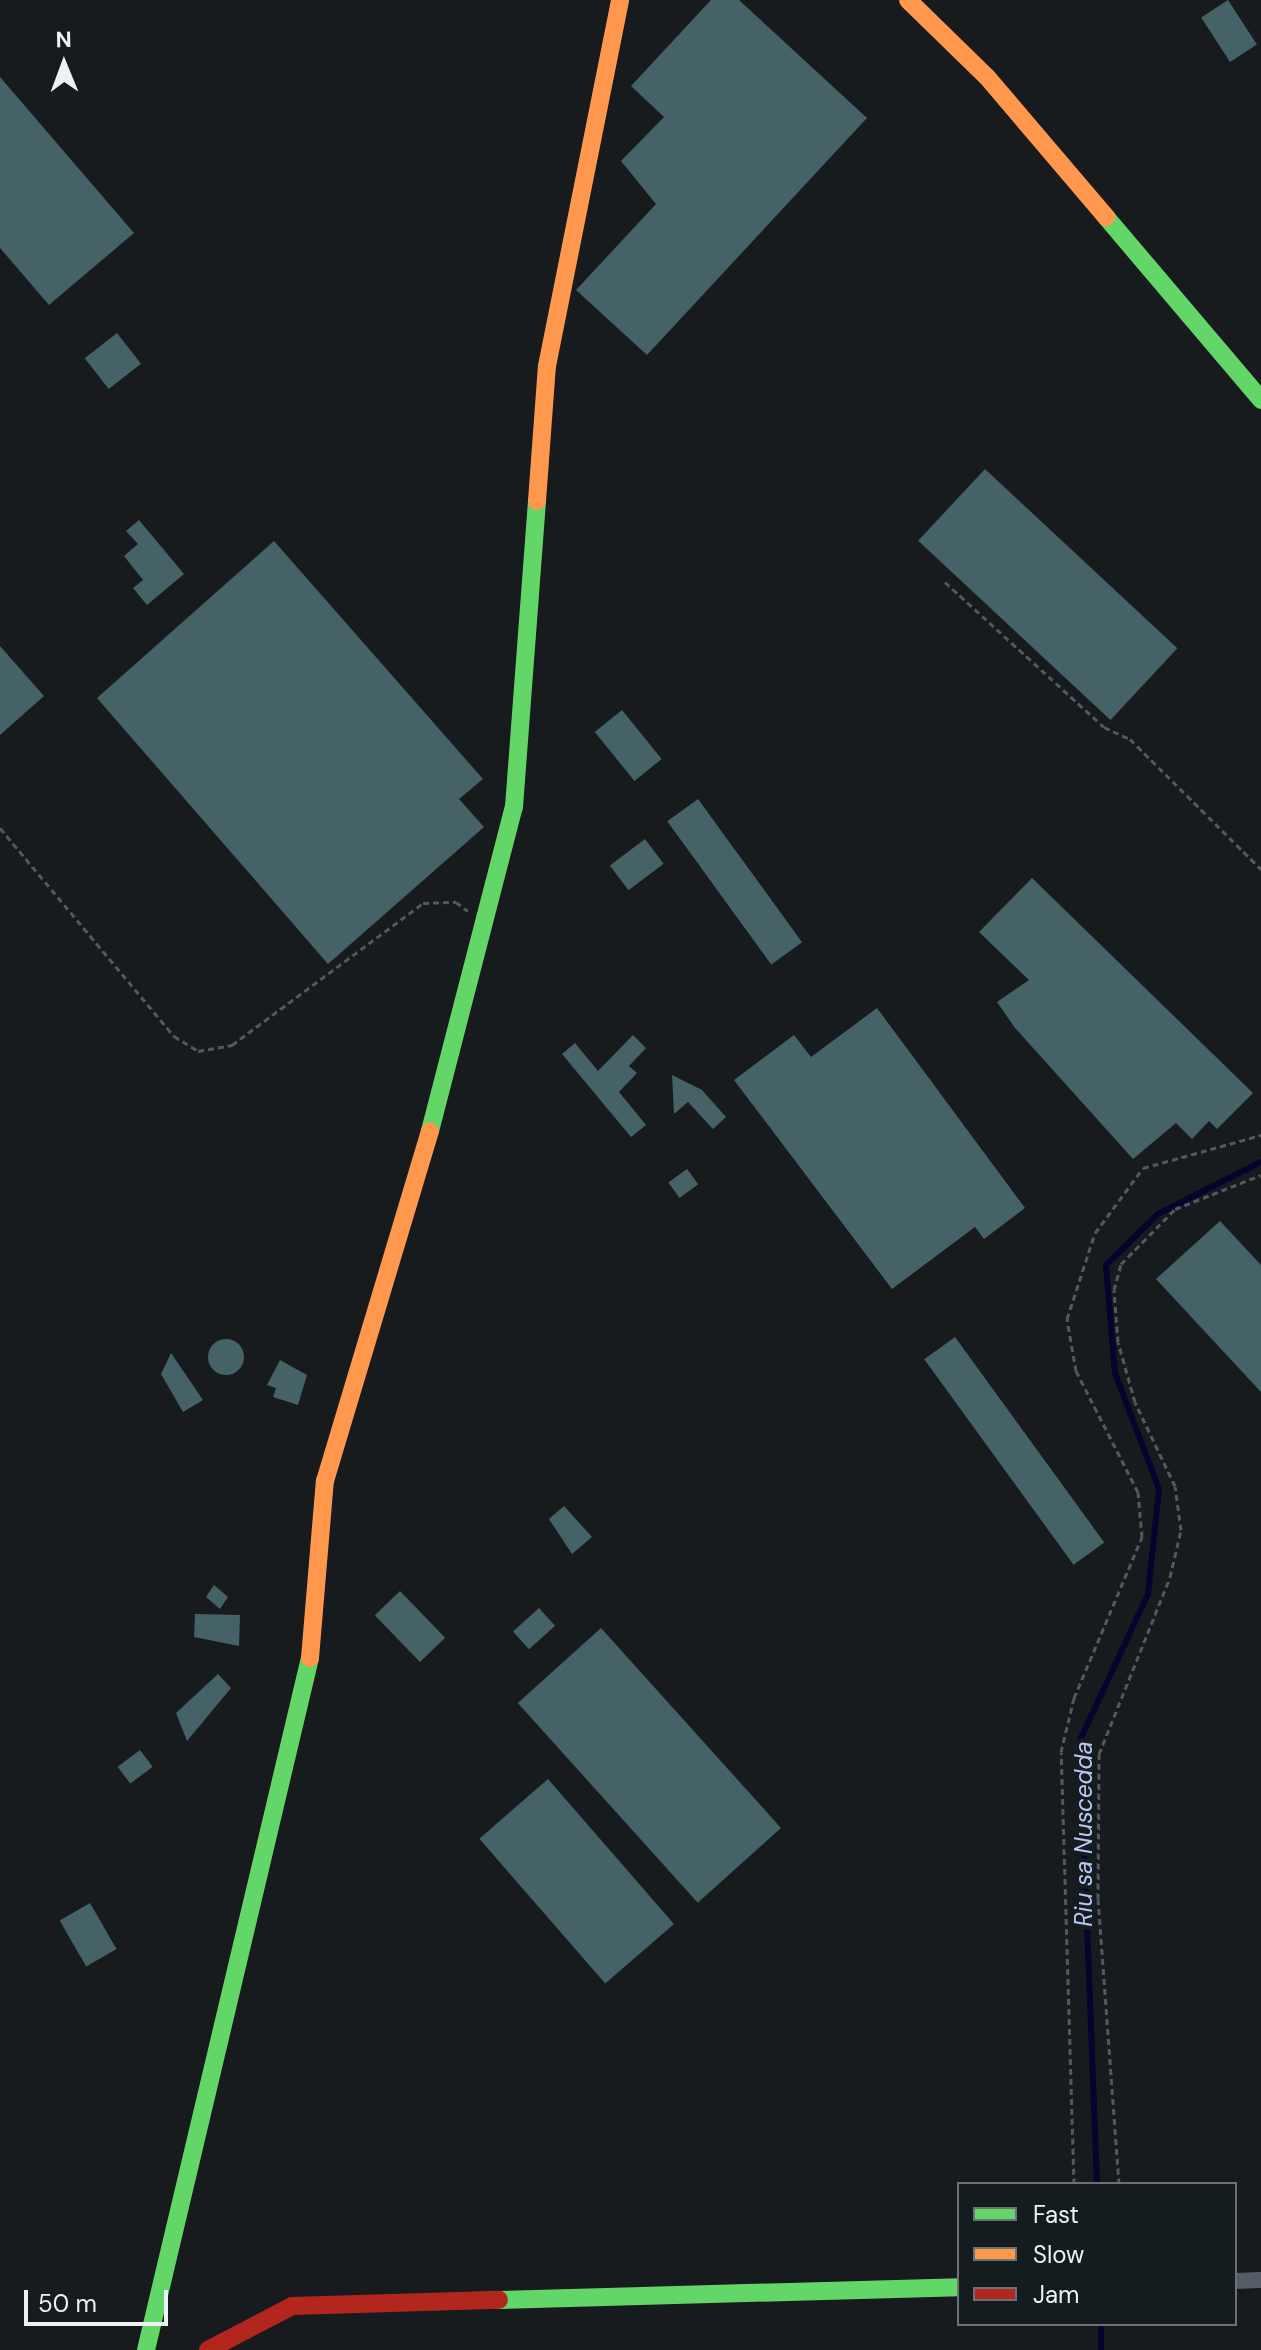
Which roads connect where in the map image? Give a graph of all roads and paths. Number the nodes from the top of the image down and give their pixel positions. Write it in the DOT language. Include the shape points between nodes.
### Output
graph roads {
  1 [pos="620,0"];
  2 [pos="908,0"];
  3 [pos="1261,400"];
  4 [pos="945,582"];
  5 [pos="0,828"];
  6 [pos="1261,869"];
  7 [pos="486,923"];
  8 [pos="1261,1135"];
  9 [pos="1261,1175"];
  10 [pos="1074,2182"];
  11 [pos="1119,2182"];
  12 [pos="1261,2280"];
  13 [pos="1237,2281"];
  14 [pos="957,2287"];
  15 [pos="146,2350"];
  16 [pos="208,2350"];
  1 -- 7 [label="street" via="547,366 514,807"];
  2 -- 3 [label="street" via="987,77"];
  4 -- 6 [label="path" via="1104,727 1130,739"];
  5 -- 7 [label="path" via="174,1036 198,1051 232,1045 423,903 456,902"];
  7 -- 15 [label="street" via="325,1481 308,1687"];
  8 -- 10 [label="path" via="1143,1168 1095,1233 1067,1319 1076,1371 1138,1492 1142,1537 1074,1698 1061,1752"];
  9 -- 11 [label="path" via="1175,1209 1121,1264 1114,1290 1118,1342 1135,1402 1175,1486 1181,1530 1170,1577 1099,1754 1098,1899"];
  12 -- 13 [label="street"];
  14 -- 16 [label="street" via="292,2306"];
}
